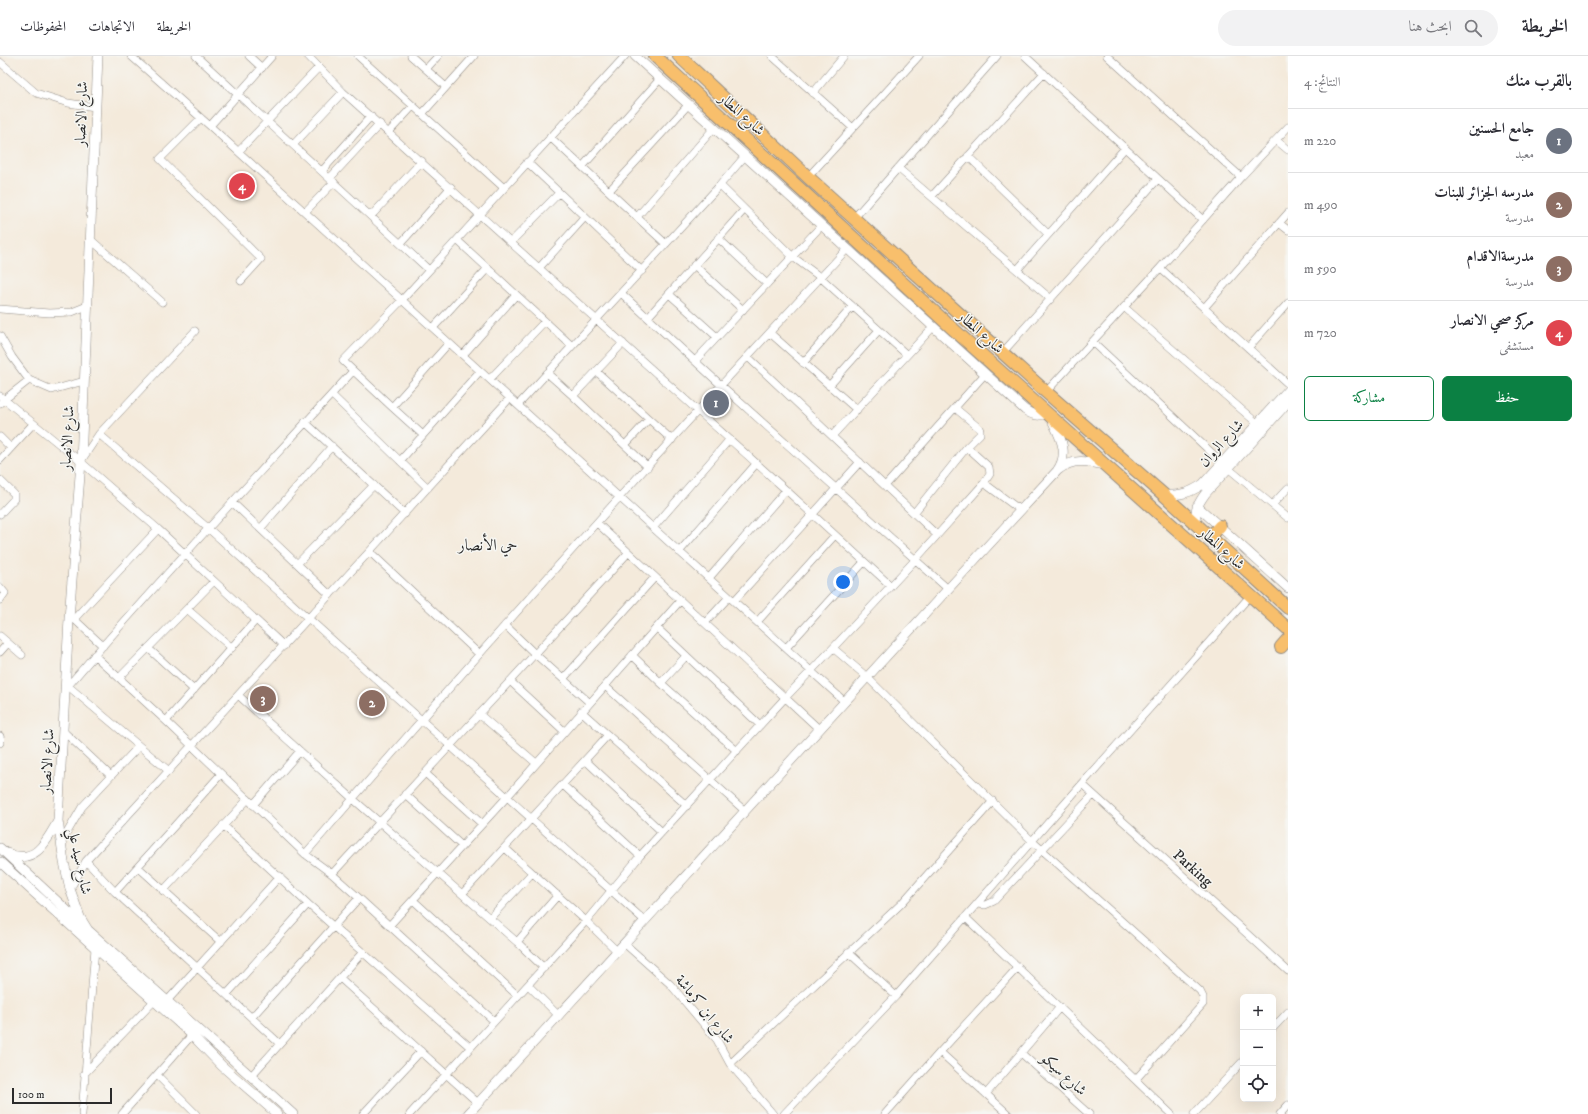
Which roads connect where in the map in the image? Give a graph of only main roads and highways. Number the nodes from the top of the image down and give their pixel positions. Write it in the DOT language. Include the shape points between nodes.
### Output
graph roads {
  1 [pos="655,56"];
  2 [pos="679,56"];
  3 [pos="692,56"];
  4 [pos="701,77"];
  5 [pos="961,315"];
  6 [pos="952,328"];
  7 [pos="982,333"];
  8 [pos="972,345"];
  9 [pos="1220,526"];
  10 [pos="1210,537"];
  11 [pos="1288,608"];
  12 [pos="1288,629"];
  1 -- 6 [label="main road, شارع المطار"];
  2 -- 4 [label="main road, شارع المطار"];
  3 -- 4 [label="main road"];
  4 -- 5 [label="main road, شارع المطار"];
  5 -- 6 [label="main road" via="960,323"];
  5 -- 7 [label="main road, شارع المطار"];
  6 -- 8 [label="main road, شارع المطار"];
  7 -- 8 [label="main road" via="975,337"];
  7 -- 10 [label="main road, شارع المطار"];
  8 -- 12 [label="main road, شارع المطار"];
  9 -- 10 [label="main road"];
  10 -- 11 [label="main road, شارع المطار"];
}
